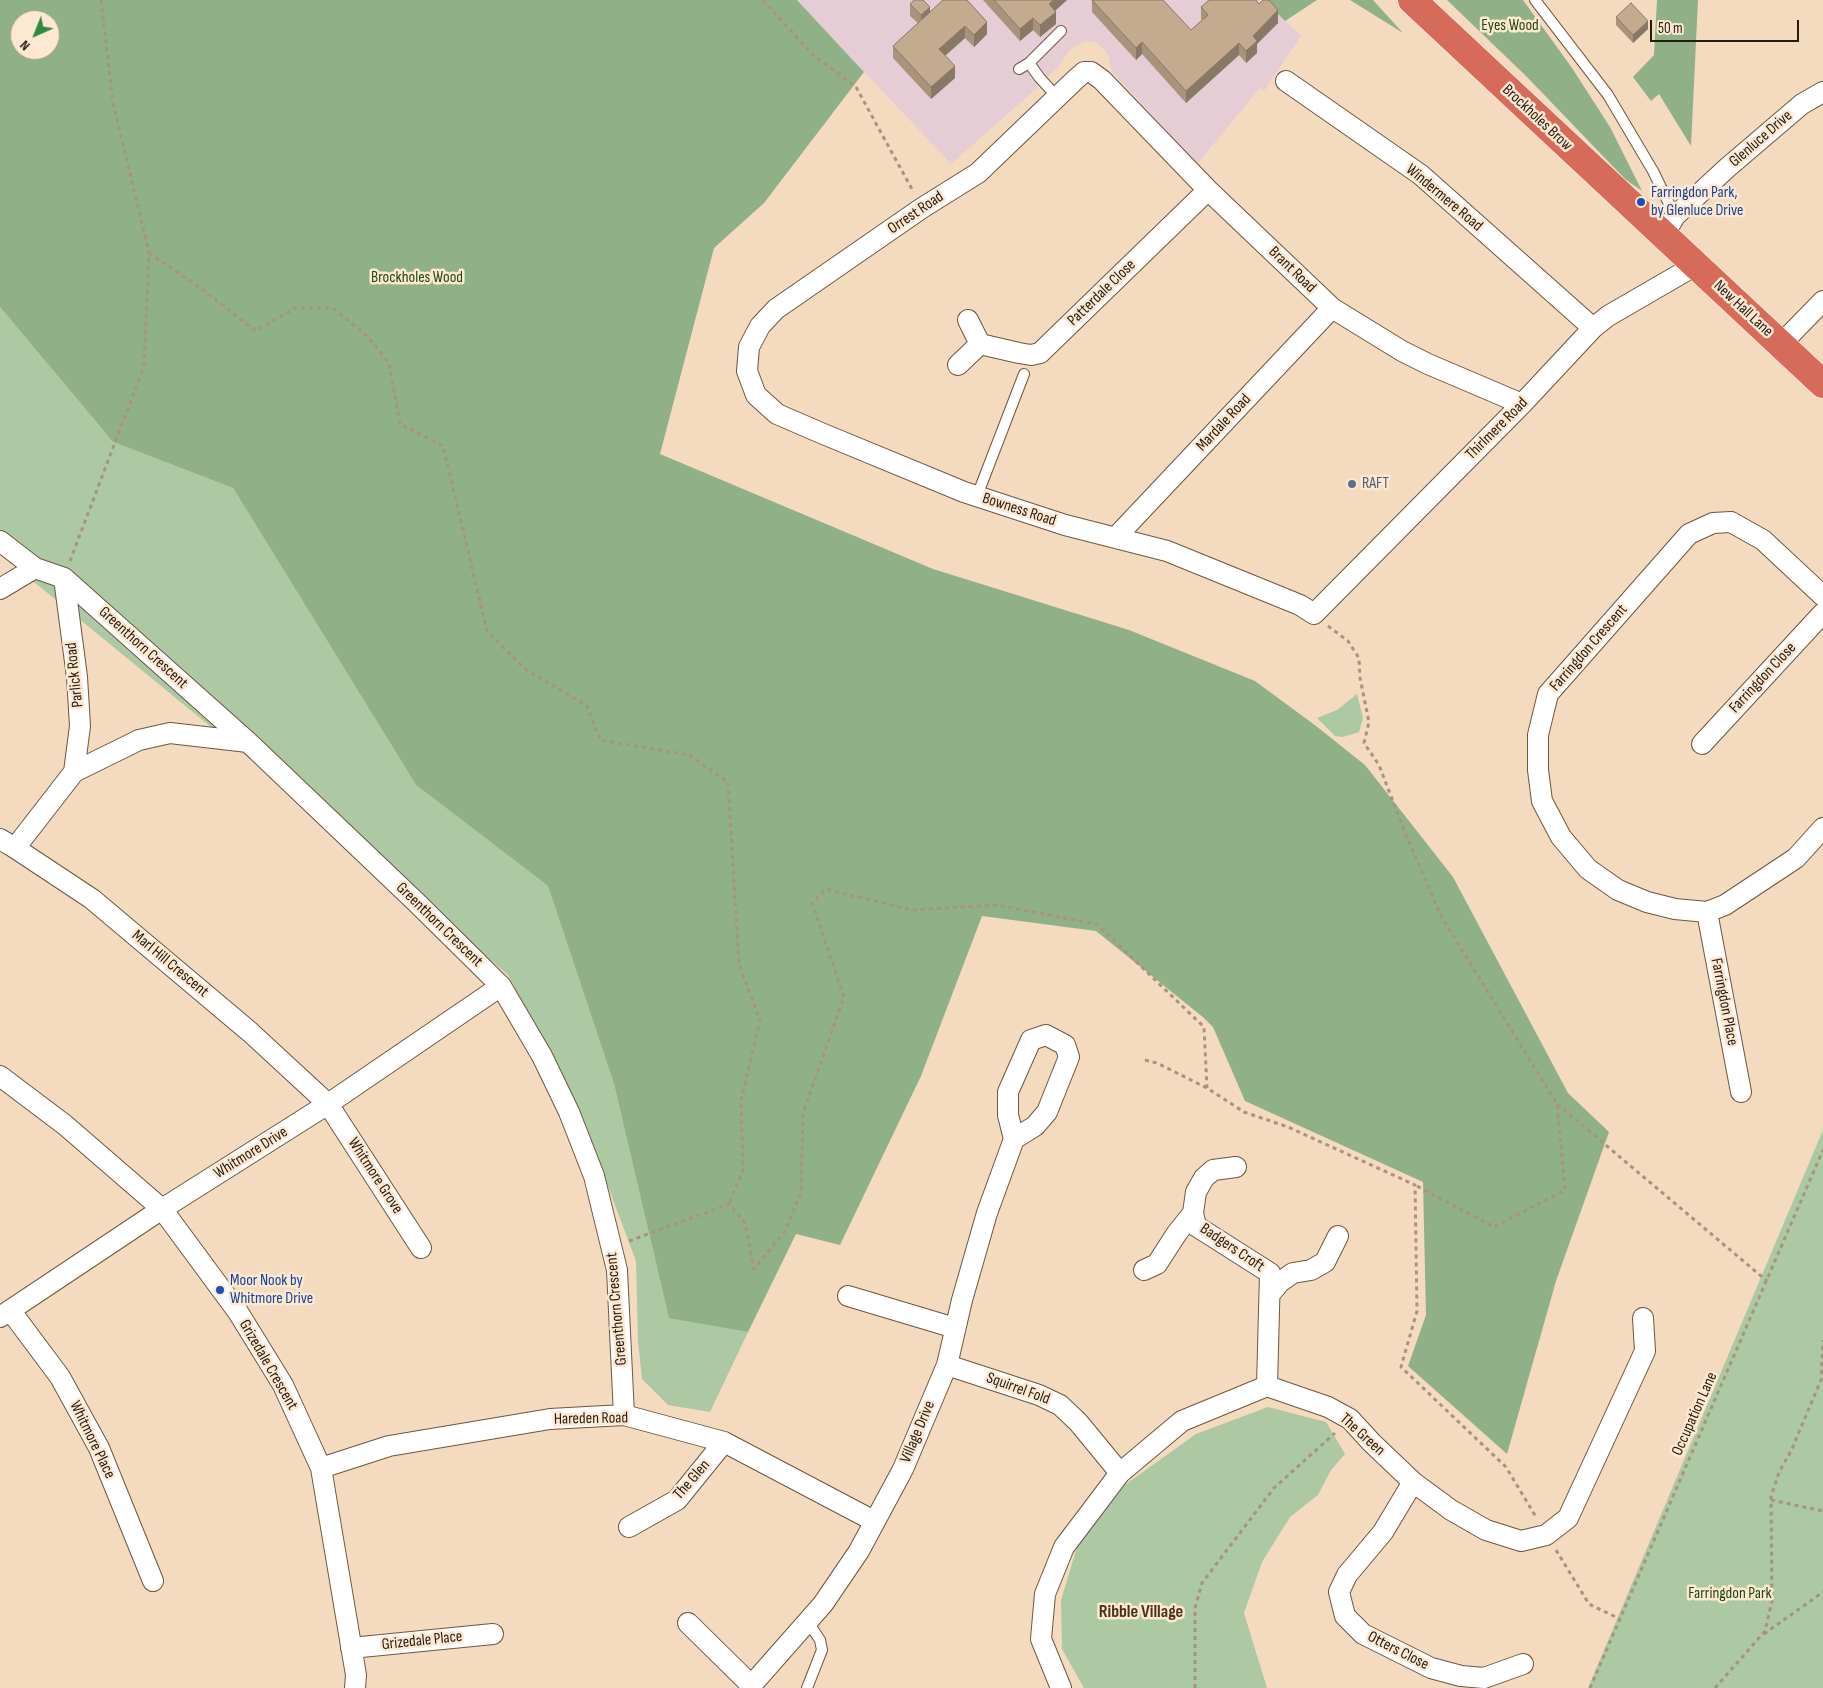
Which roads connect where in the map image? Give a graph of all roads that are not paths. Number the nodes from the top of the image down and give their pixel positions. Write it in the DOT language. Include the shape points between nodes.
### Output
graph roads {
  1 [pos="1412,0"];
  2 [pos="1536,0"];
  3 [pos="1061,31"];
  4 [pos="1029,63"];
  5 [pos="1019,69"];
  6 [pos="1102,80"];
  7 [pos="1286,80"];
  8 [pos="1823,92"];
  9 [pos="1058,98"];
  10 [pos="1208,190"];
  11 [pos="1669,225"];
  12 [pos="1696,265"];
  13 [pos="1823,301"];
  14 [pos="1332,308"];
  15 [pos="968,320"];
  16 [pos="1593,328"];
  17 [pos="980,344"];
  18 [pos="1781,344"];
  19 [pos="958,365"];
  20 [pos="747,371"];
  21 [pos="1024,374"];
  22 [pos="1823,384"];
  23 [pos="1522,404"];
  24 [pos="978,496"];
  25 [pos="1115,538"];
  26 [pos="0,541"];
  27 [pos="35,568"];
  28 [pos="64,578"];
  29 [pos="0,589"];
  30 [pos="1823,596"];
  31 [pos="1823,613"];
  32 [pos="1314,614"];
  33 [pos="248,742"];
  34 [pos="1702,744"];
  35 [pos="74,772"];
  36 [pos="1823,828"];
  37 [pos="8,843"];
  38 [pos="1707,912"];
  39 [pos="501,986"];
  40 [pos="0,1076"];
  41 [pos="1741,1092"];
  42 [pos="328,1104"];
  43 [pos="1014,1139"];
  44 [pos="1236,1167"];
  45 [pos="162,1209"];
  46 [pos="1193,1213"];
  47 [pos="1338,1236"];
  48 [pos="421,1248"];
  49 [pos="1144,1270"];
  50 [pos="1270,1294"];
  51 [pos="848,1296"];
  52 [pos="5,1314"];
  53 [pos="1643,1318"];
  54 [pos="955,1328"];
  55 [pos="946,1365"];
  56 [pos="1267,1386"];
  57 [pos="624,1415"];
  58 [pos="724,1442"];
  59 [pos="321,1468"];
  60 [pos="1120,1473"];
  61 [pos="1413,1482"];
  62 [pos="874,1521"];
  63 [pos="629,1527"];
  64 [pos="153,1581"];
  65 [pos="808,1622"];
  66 [pos="688,1623"];
  67 [pos="493,1634"];
  68 [pos="351,1648"];
  69 [pos="1523,1664"];
  70 [pos="751,1687"];
  71 [pos="355,1688"];
  72 [pos="808,1688"];
  73 [pos="1061,1688"];
  1 -- 11 [label="highway, Brockholes Brow"];
  2 -- 11 [label="lane" via="1608,95 1653,171"];
  3 -- 4 [label="lane"];
  4 -- 5 [label="lane"];
  4 -- 9 [label="lane"];
  6 -- 9 [label="street, Orrest Road" via="1091,72 1084,72"];
  6 -- 10 [label="street, Brant Road"];
  7 -- 16 [label="street, Windermere Road" via="1421,175"];
  8 -- 11 [label="street, Glenluce Drive" via="1802,104"];
  9 -- 20 [label="street, Orrest Road" via="978,172 776,309 760,326 748,347"];
  10 -- 14 [label="street, Brant Road"];
  10 -- 17 [label="street, Patterdale Close" via="1040,353 1031,355"];
  11 -- 12 [label="highway, New Hall Lane"];
  12 -- 16 [label="street, Thirlmere Road"];
  12 -- 18 [label="highway, New Hall Lane"];
  13 -- 18 [label="street"];
  14 -- 23 [label="street, Brant Road" via="1402,351"];
  14 -- 25 [label="street, Mardale Road"];
  15 -- 17 [label="street"];
  16 -- 23 [label="street, Thirlmere Road"];
  17 -- 19 [label="street"];
  18 -- 22 [label="highway, New Hall Lane"];
  20 -- 24 [label="street, Bowness Road" via="756,395 777,414"];
  21 -- 24 [label="lane"];
  23 -- 32 [label="street, Thirlmere Road"];
  24 -- 25 [label="street, Bowness Road"];
  25 -- 32 [label="street, Bowness Road" via="1167,551 1300,605"];
  26 -- 27 [label="street, Greenthorn Crescent"];
  27 -- 28 [label="street, Greenthorn Crescent"];
  27 -- 29 [label="street"];
  28 -- 33 [label="street, Greenthorn Crescent"];
  28 -- 35 [label="street, Parlick Road" via="80,726"];
  30 -- 38 [label="street, Farringdon Crescent" via="1763,540 1731,522 1713,523 1689,534 1548,694 1538,735 1538,770 1542,801 1561,837 1588,869 1618,890 1675,909"];
  31 -- 34 [label="street, Farringdon Close"];
  33 -- 35 [label="street" via="170,733 139,740"];
  33 -- 39 [label="street, Greenthorn Crescent"];
  35 -- 37 [label="street"];
  36 -- 38 [label="street" via="1796,858 1724,905"];
  37 -- 42 [label="street, Marl Hill Crescent" via="92,899 250,1032"];
  38 -- 41 [label="street, Farringdon Place"];
  39 -- 42 [label="street, Whitmore Drive"];
  39 -- 57 [label="street, Greenthorn Crescent" via="542,1056 569,1112 594,1176 617,1270"];
  40 -- 45 [label="street, Grizedale Crescent" via="65,1125"];
  42 -- 45 [label="street, Whitmore Drive"];
  42 -- 48 [label="street, Whitmore Grove"];
  43 -- 43 [label="street" via="1008,1116 1008,1092 1032,1040 1046,1036 1065,1045 1069,1057 1047,1112 1035,1126"];
  43 -- 54 [label="street, Village Drive" via="987,1213"];
  44 -- 46 [label="street, Badgers Croft" via="1213,1170 1204,1178 1196,1192"];
  45 -- 52 [label="street, Whitmore Drive"];
  45 -- 59 [label="street, Grizedale Crescent" via="238,1312 283,1385"];
  46 -- 49 [label="street" via="1157,1264"];
  46 -- 50 [label="street, Badgers Croft" via="1196,1226 1270,1273"];
  47 -- 50 [label="street" via="1325,1262 1311,1270 1293,1273"];
  50 -- 56 [label="street, Badgers Croft"];
  51 -- 54 [label="street"];
  52 -- 64 [label="street, Whitmore Place" via="60,1377 99,1448"];
  53 -- 61 [label="street, The Green" via="1644,1351 1568,1518 1546,1535 1521,1541 1486,1530 1451,1510"];
  54 -- 55 [label="street, Village Drive"];
  55 -- 60 [label="street, Squirrel Fold" via="1040,1395 1060,1406 1078,1422"];
  55 -- 62 [label="street, Village Drive" via="902,1469"];
  56 -- 60 [label="street" via="1182,1420"];
  56 -- 61 [label="street, The Green" via="1328,1407 1350,1419"];
  57 -- 58 [label="street, Hareden Road"];
  57 -- 59 [label="street, Hareden Road" via="550,1419 390,1446"];
  58 -- 62 [label="street, Hareden Road"];
  58 -- 63 [label="street, The Glen" via="677,1500"];
  59 -- 68 [label="street, Grizedale Crescent"];
  60 -- 73 [label="street" via="1064,1547 1045,1594 1042,1639"];
  61 -- 69 [label="street, Otters Close" via="1383,1532 1347,1575 1339,1592 1345,1616 1364,1634 1430,1668 1484,1678"];
  62 -- 65 [label="street, Village Drive" via="854,1558"];
  65 -- 70 [label="street, Village Drive"];
  65 -- 72 [label="lane" via="820,1640 822,1650"];
  66 -- 70 [label="street"];
  67 -- 68 [label="street, Grizedale Place"];
  68 -- 71 [label="street, Grizedale Crescent"];
}
